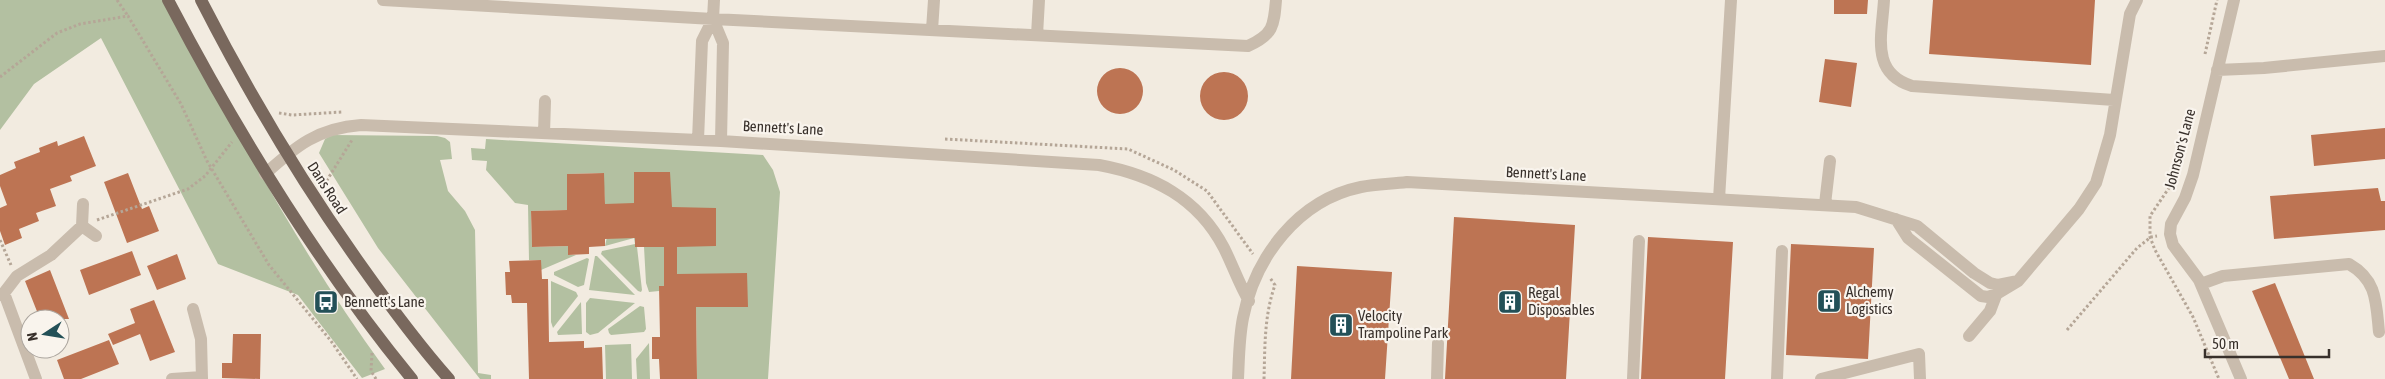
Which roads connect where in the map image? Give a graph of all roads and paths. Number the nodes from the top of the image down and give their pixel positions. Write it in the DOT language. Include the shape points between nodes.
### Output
graph roads {
  1 [pos="117,0"];
  2 [pos="168,0"];
  3 [pos="201,0"];
  4 [pos="383,0"];
  5 [pos="714,0"];
  6 [pos="934,0"];
  7 [pos="1039,0"];
  8 [pos="1276,0"];
  9 [pos="1731,0"];
  10 [pos="1884,0"];
  11 [pos="2137,0"];
  12 [pos="2234,0"];
  13 [pos="128,16"];
  14 [pos="714,19"];
  15 [pos="932,30"];
  16 [pos="1037,35"];
  17 [pos="2385,56"];
  18 [pos="2217,70"];
  19 [pos="0,77"];
  20 [pos="2114,100"];
  21 [pos="545,101"];
  22 [pos="544,133"];
  23 [pos="352,140"];
  24 [pos="698,140"];
  25 [pos="721,141"];
  26 [pos="232,143"];
  27 [pos="286,155"];
  28 [pos="1830,161"];
  29 [pos="212,168"];
  30 [pos="265,174"];
  31 [pos="322,188"];
  32 [pos="1719,199"];
  33 [pos="83,204"];
  34 [pos="1825,204"];
  35 [pos="1896,219"];
  36 [pos="82,226"];
  37 [pos="96,236"];
  38 [pos="0,240"];
  39 [pos="2146,240"];
  40 [pos="1639,241"];
  41 [pos="1782,251"];
  42 [pos="17,276"];
  43 [pos="2201,284"];
  44 [pos="1275,285"];
  45 [pos="1998,289"];
  46 [pos="2,294"];
  47 [pos="1249,300"];
  48 [pos="193,309"];
  49 [pos="2067,330"];
  50 [pos="2379,332"];
  51 [pos="1970,336"];
  52 [pos="1438,343"];
  53 [pos="372,353"];
  54 [pos="202,378"];
  55 [pos="36,379"];
  56 [pos="172,379"];
  57 [pos="356,379"];
  58 [pos="376,379"];
  59 [pos="412,379"];
  60 [pos="449,379"];
  61 [pos="1238,379"];
  62 [pos="1264,379"];
  63 [pos="1437,379"];
  64 [pos="1633,379"];
  65 [pos="1777,379"];
  66 [pos="1821,379"];
  67 [pos="1920,379"];
  68 [pos="2241,379"];
  1 -- 13 [label="path"];
  2 -- 30 [label="main road"];
  3 -- 27 [label="main road, Dans Road" via="242,80"];
  4 -- 14 [label="street"];
  5 -- 14 [label="street"];
  6 -- 15 [label="street"];
  7 -- 16 [label="street"];
  8 -- 16 [label="street" via="1274,21 1264,39 1248,46"];
  9 -- 32 [label="street"];
  10 -- 20 [label="street" via="1882,58 1885,67 1901,83"];
  11 -- 20 [label="street" via="2130,14"];
  12 -- 18 [label="street, Johnson's Lane"];
  13 -- 19 [label="path" via="80,24 57,33"];
  13 -- 29 [label="path" via="181,104"];
  14 -- 15 [label="street"];
  14 -- 24 [label="street" via="702,41"];
  14 -- 25 [label="street" via="723,44"];
  15 -- 16 [label="street"];
  17 -- 18 [label="street"];
  18 -- 43 [label="street, Johnson's Lane" via="2193,175 2186,198 2171,224 2170,234 2172,245"];
  20 -- 45 [label="street" via="2110,135 2096,183 2079,209 2018,280"];
  21 -- 22 [label="street"];
  22 -- 24 [label="street, Bennett's Lane"];
  22 -- 27 [label="street, Bennett's Lane" via="350,126 314,136"];
  23 -- 31 [label="path"];
  24 -- 25 [label="street, Bennett's Lane"];
  25 -- 47 [label="street, Bennett's Lane" via="1078,163 1121,170 1163,185 1206,219"];
  26 -- 29 [label="path"];
  27 -- 30 [label="street, Bennett's Lane"];
  27 -- 60 [label="main road, Dans Road" via="380,293"];
  28 -- 34 [label="street"];
  29 -- 36 [label="path" via="188,189"];
  29 -- 57 [label="path" via="269,265 331,341"];
  30 -- 59 [label="main road" via="362,316"];
  32 -- 34 [label="street, Bennett's Lane"];
  32 -- 47 [label="street, Bennett's Lane" via="1407,182 1361,187 1323,201 1293,223 1266,259"];
  33 -- 36 [label="street"];
  34 -- 35 [label="street, Bennett's Lane" via="1856,207"];
  35 -- 45 [label="street, Bennett's Lane" via="1917,226 1982,280"];
  35 -- 45 [label="street" via="1908,238 1981,296 1988,297"];
  36 -- 37 [label="street"];
  36 -- 42 [label="street" via="51,255"];
  38 -- 42 [label="path"];
  39 -- 49 [label="path"];
  40 -- 64 [label="street"];
  41 -- 65 [label="street"];
  42 -- 46 [label="street"];
  43 -- 50 [label="street" via="2223,276 2349,264 2362,271 2371,285"];
  43 -- 68 [label="street, Johnson's Lane"];
  44 -- 62 [label="path" via="1265,331"];
  45 -- 51 [label="street" via="1990,311"];
  46 -- 55 [label="street"];
  47 -- 61 [label="street, Bennett's Lane" via="1241,334"];
  48 -- 54 [label="street" via="201,339"];
  52 -- 63 [label="street"];
  53 -- 58 [label="path" via="371,371"];
  54 -- 56 [label="street"];
  66 -- 67 [label="street" via="1919,354"];
}
